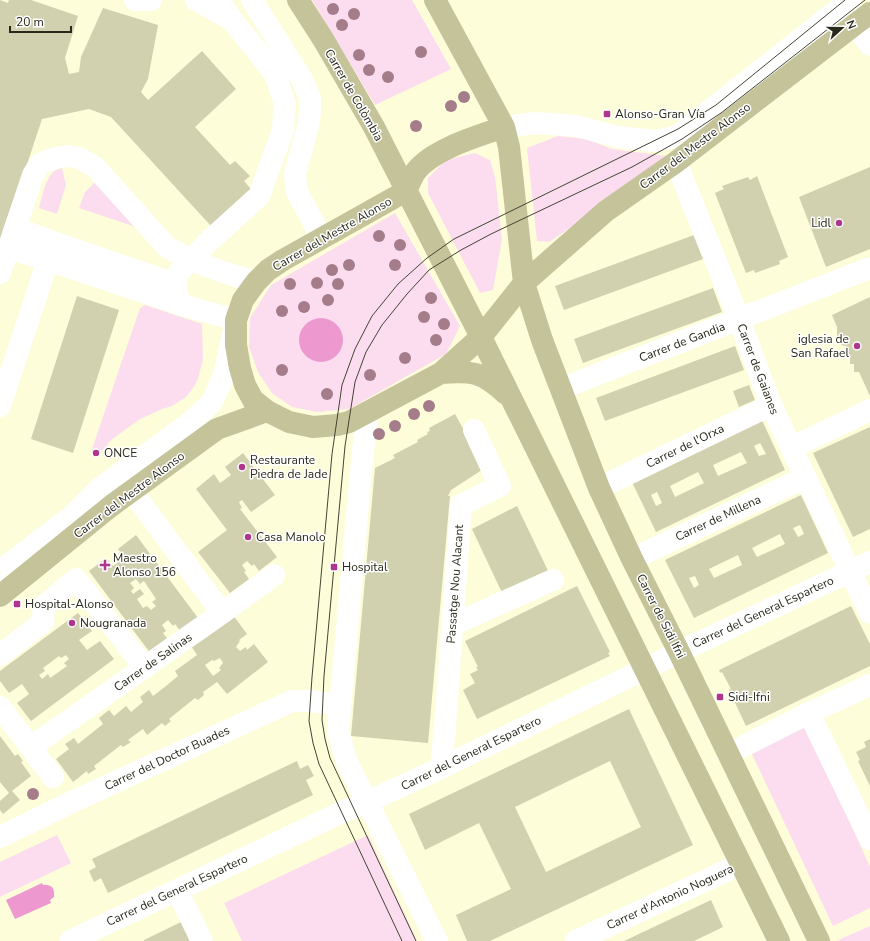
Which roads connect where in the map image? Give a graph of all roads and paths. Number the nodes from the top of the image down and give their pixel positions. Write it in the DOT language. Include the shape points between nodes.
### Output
graph roads {
  1 [pos="135,0"];
  2 [pos="151,0"];
  3 [pos="196,0"];
  4 [pos="219,0"];
  5 [pos="252,0"];
  6 [pos="298,0"];
  7 [pos="435,0"];
  8 [pos="850,0"];
  9 [pos="863,19"];
  10 [pos="233,20"];
  11 [pos="870,45"];
  12 [pos="504,127"];
  13 [pos="676,162"];
  14 [pos="406,191"];
  15 [pos="12,238"];
  16 [pos="322,238"];
  17 [pos="54,252"];
  18 [pos="192,260"];
  19 [pos="870,268"];
  20 [pos="0,273"];
  21 [pos="256,282"];
  22 [pos="524,283"];
  23 [pos="175,284"];
  24 [pos="182,305"];
  25 [pos="739,319"];
  26 [pos="236,320"];
  27 [pos="481,337"];
  28 [pos="440,373"];
  29 [pos="560,389"];
  30 [pos="513,400"];
  31 [pos="771,405"];
  32 [pos="0,406"];
  33 [pos="267,410"];
  34 [pos="870,410"];
  35 [pos="367,413"];
  36 [pos="474,430"];
  37 [pos="791,448"];
  38 [pos="804,478"];
  39 [pos="599,488"];
  40 [pos="132,491"];
  41 [pos="632,559"];
  42 [pos="870,562"];
  43 [pos="0,571"];
  44 [pos="850,571"];
  45 [pos="274,575"];
  46 [pos="553,580"];
  47 [pos="0,596"];
  48 [pos="222,613"];
  49 [pos="870,613"];
  50 [pos="452,625"];
  51 [pos="679,652"];
  52 [pos="0,655"];
  53 [pos="145,668"];
  54 [pos="645,669"];
  55 [pos="870,685"];
  56 [pos="340,705"];
  57 [pos="0,707"];
  58 [pos="809,713"];
  59 [pos="31,747"];
  60 [pos="728,754"];
  61 [pos="440,768"];
  62 [pos="53,777"];
  63 [pos="367,802"];
  64 [pos="0,838"];
  65 [pos="870,839"];
  66 [pos="741,864"];
  67 [pos="177,890"];
  68 [pos="70,941"];
  69 [pos="202,941"];
  70 [pos="437,941"];
  71 [pos="576,941"];
  72 [pos="779,941"];
  73 [pos="819,941"];
  1 -- 2 [label="street"];
  3 -- 10 [label="street"];
  4 -- 10 [label="street"];
  5 -- 16 [label="street" via="303,81 310,98 308,126 295,174 297,192"];
  6 -- 14 [label="main road, Carrer de Colòmbia" via="374,127"];
  7 -- 12 [label="main road"];
  8 -- 12 [label="street, Carrer del Mestre Alonso" via="676,137 655,141 618,137 577,126 536,124"];
  9 -- 11 [label="street"];
  9 -- 13 [label="main road, Carrer del Mestre Alonso"];
  10 -- 18 [label="street" via="275,74 285,104 283,130 259,196"];
  12 -- 14 [label="main road, Carrer del Mestre Alonso" via="455,145 430,158 416,171"];
  12 -- 22 [label="main road" via="509,147"];
  13 -- 22 [label="main road, Carrer del Mestre Alonso" via="606,211"];
  13 -- 25 [label="street, Carrer de Gaianes"];
  14 -- 16 [label="main road, Carrer del Mestre Alonso"];
  14 -- 27 [label="main road"];
  15 -- 17 [label="street"];
  15 -- 18 [label="street" via="32,175 40,164 67,156 79,158 95,168 168,247"];
  15 -- 20 [label="street"];
  16 -- 21 [label="main road, Carrer del Mestre Alonso" via="282,260"];
  17 -- 23 [label="street"];
  17 -- 24 [label="street"];
  17 -- 32 [label="street"];
  18 -- 21 [label="street"];
  18 -- 23 [label="street" via="178,274"];
  19 -- 25 [label="street, Carrer de Gandia"];
  21 -- 26 [label="main road, Carrer del Mestre Alonso" via="243,300"];
  22 -- 27 [label="main road, Carrer del Mestre Alonso"];
  22 -- 29 [label="main road, Carrer de Sidi Ifni"];
  23 -- 24 [label="street"];
  24 -- 26 [label="street"];
  25 -- 29 [label="street, Carrer de Gandia"];
  25 -- 31 [label="street, Carrer de Gaianes"];
  26 -- 33 [label="main road, Carrer del Mestre Alonso" via="236,345 244,385 254,400"];
  26 -- 43 [label="street, Carrer del Mestre Alonso" via="224,376 212,402 191,422 99,489 72,516"];
  27 -- 28 [label="main road, Carrer del Mestre Alonso"];
  27 -- 30 [label="main road"];
  28 -- 30 [label="main road, Carrer del Mestre Alonso" via="464,371 481,375 494,382"];
  28 -- 35 [label="main road, Carrer del Mestre Alonso"];
  29 -- 39 [label="main road, Carrer de Sidi Ifni"];
  30 -- 54 [label="main road"];
  31 -- 37 [label="street, Carrer de Gaianes"];
  31 -- 39 [label="street, Carrer de l'Orxa"];
  33 -- 35 [label="main road, Carrer del Mestre Alonso" via="289,422 313,427 349,422"];
  33 -- 40 [label="main road, Carrer del Mestre Alonso" via="217,429"];
  34 -- 37 [label="street"];
  35 -- 56 [label="street"];
  36 -- 50 [label="street, Passatge Nou Alacant" via="500,486 461,505"];
  37 -- 38 [label="street, Carrer de Gaianes"];
  38 -- 41 [label="street, Carrer de Millena"];
  38 -- 44 [label="street, Carrer de Gaianes"];
  39 -- 41 [label="main road, Carrer de Sidi Ifni"];
  40 -- 47 [label="main road, Carrer del Mestre Alonso"];
  40 -- 48 [label="street"];
  41 -- 51 [label="main road, Carrer de Sidi Ifni"];
  42 -- 44 [label="street, Carrer del General Espartero"];
  44 -- 49 [label="street, Carrer de Gaianes"];
  44 -- 51 [label="street, Carrer del General Espartero"];
  45 -- 48 [label="street, Carrer de Salinas"];
  46 -- 50 [label="street"];
  48 -- 53 [label="street, Carrer de Salinas"];
  50 -- 61 [label="street, Passatge Nou Alacant"];
  51 -- 54 [label="street, Carrer del General Espartero"];
  51 -- 60 [label="main road, Carrer de Sidi Ifni"];
  52 -- 53 [label="street" via="43,622 44,606 76,579"];
  53 -- 59 [label="street, Carrer de Salinas"];
  54 -- 61 [label="street, Carrer del General Espartero"];
  54 -- 66 [label="main road"];
  55 -- 58 [label="street"];
  56 -- 63 [label="street" via="338,731 347,762"];
  56 -- 64 [label="street, Carrer del Doctor Buades" via="292,701 74,801"];
  57 -- 59 [label="street"];
  58 -- 60 [label="street"];
  58 -- 65 [label="street"];
  59 -- 62 [label="street"];
  60 -- 73 [label="main road, Carrer de Sidi Ifni"];
  61 -- 63 [label="street, Carrer del General Espartero"];
  63 -- 67 [label="street, Carrer del General Espartero"];
  63 -- 70 [label="street"];
  66 -- 71 [label="street, Carrer d'Antonio Noguera"];
  66 -- 72 [label="main road"];
  67 -- 68 [label="street, Carrer del General Espartero"];
  67 -- 69 [label="street"];
}
